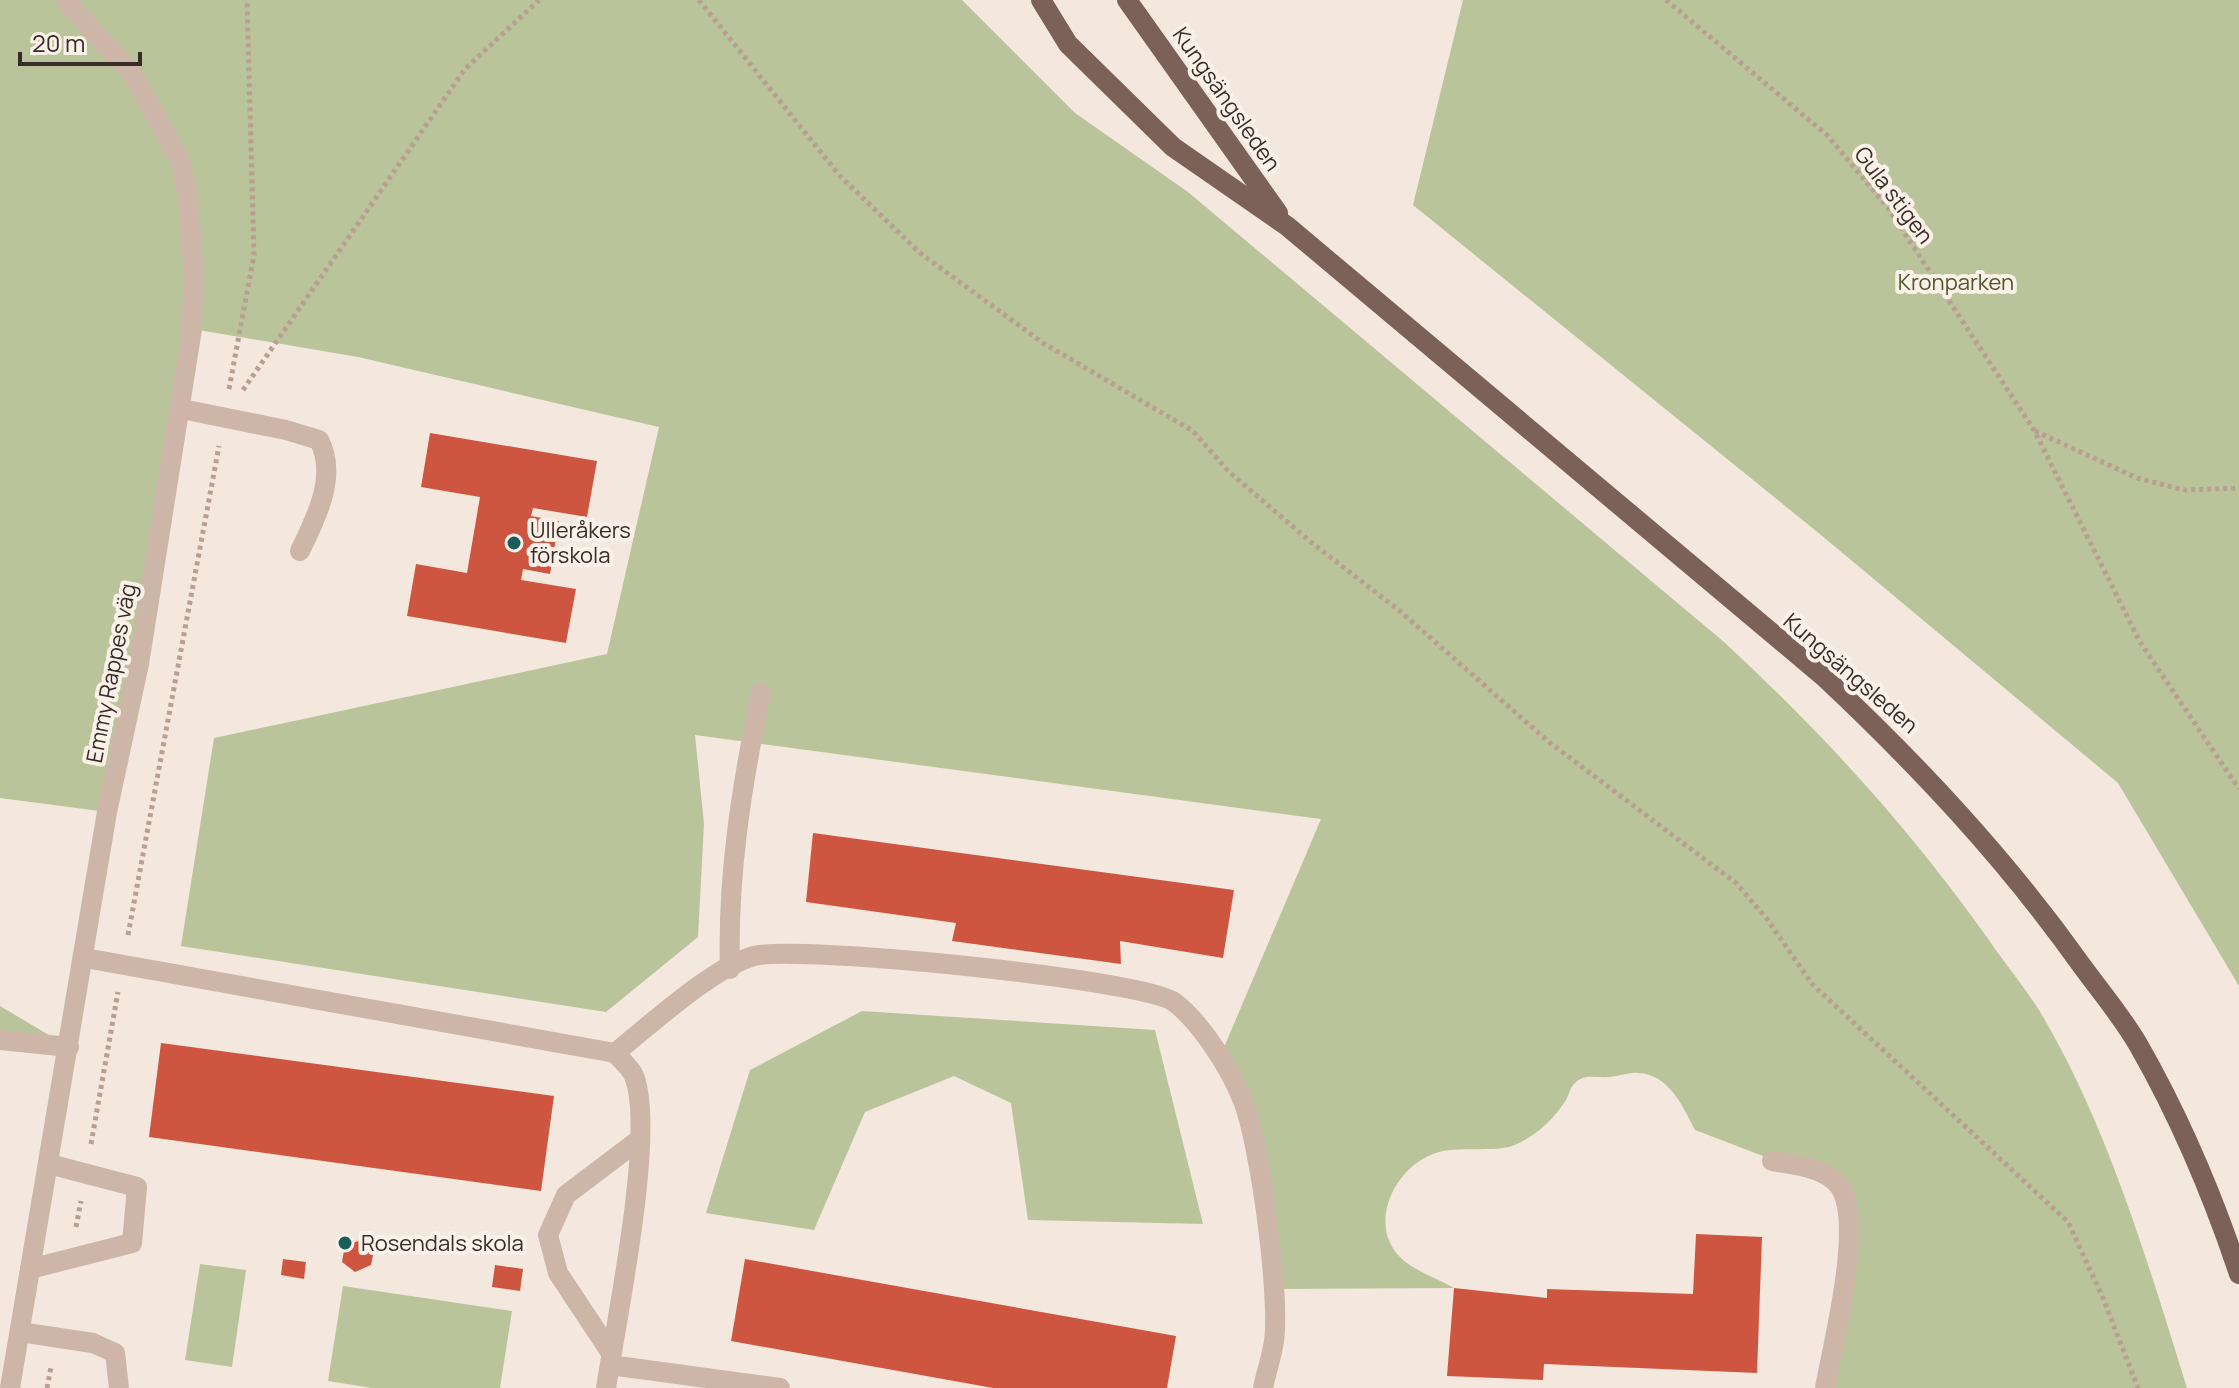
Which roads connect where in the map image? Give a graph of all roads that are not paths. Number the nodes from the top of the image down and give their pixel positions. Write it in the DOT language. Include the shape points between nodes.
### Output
graph roads {
  1 [pos="65,0"];
  2 [pos="1041,0"];
  3 [pos="1127,0"];
  4 [pos="1287,226"];
  5 [pos="182,409"];
  6 [pos="300,551"];
  7 [pos="761,693"];
  8 [pos="85,958"];
  9 [pos="730,969"];
  10 [pos="0,1040"];
  11 [pos="69,1047"];
  12 [pos="615,1053"];
  13 [pos="640,1139"];
  14 [pos="1772,1161"];
  15 [pos="49,1164"];
  16 [pos="30,1269"];
  17 [pos="2239,1274"];
  18 [pos="20,1332"];
  19 [pos="610,1359"];
  20 [pos="10,1388"];
  21 [pos="119,1388"];
  22 [pos="606,1388"];
  23 [pos="780,1388"];
  24 [pos="1263,1388"];
  25 [pos="1825,1388"];
  1 -- 5 [label="street, Emmy Rappes väg" via="134,76 181,162 193,266"];
  2 -- 4 [label="main road, Kungsängsleden" via="1068,44 1173,147"];
  3 -- 4 [label="main road, Kungsängsleden"];
  4 -- 17 [label="main road, Kungsängsleden" via="1823,676 1977,830 2138,1044 2203,1177"];
  5 -- 6 [label="street" via="319,440 325,451 325,487"];
  5 -- 8 [label="street, Emmy Rappes väg"];
  7 -- 9 [label="street" via="744,770 731,893"];
  8 -- 11 [label="street, Emmy Rappes väg"];
  8 -- 12 [label="street"];
  9 -- 12 [label="street"];
  9 -- 24 [label="street" via="752,957 797,952 1140,989 1172,1000 1205,1035 1243,1101 1274,1289 1274,1341"];
  10 -- 11 [label="street"];
  11 -- 15 [label="street, Emmy Rappes väg"];
  12 -- 13 [label="street" via="634,1074 641,1105"];
  13 -- 19 [label="street"];
  13 -- 19 [label="street" via="566,1195 548,1235 558,1273"];
  14 -- 25 [label="street" via="1817,1170 1839,1185 1849,1208 1850,1237"];
  15 -- 16 [label="street, Emmy Rappes väg"];
  15 -- 16 [label="street" via="137,1187 132,1243"];
  16 -- 18 [label="street, Emmy Rappes väg"];
  18 -- 20 [label="street, Emmy Rappes väg"];
  18 -- 21 [label="street" via="93,1343 115,1353"];
  19 -- 22 [label="street"];
  19 -- 23 [label="street"];
}
